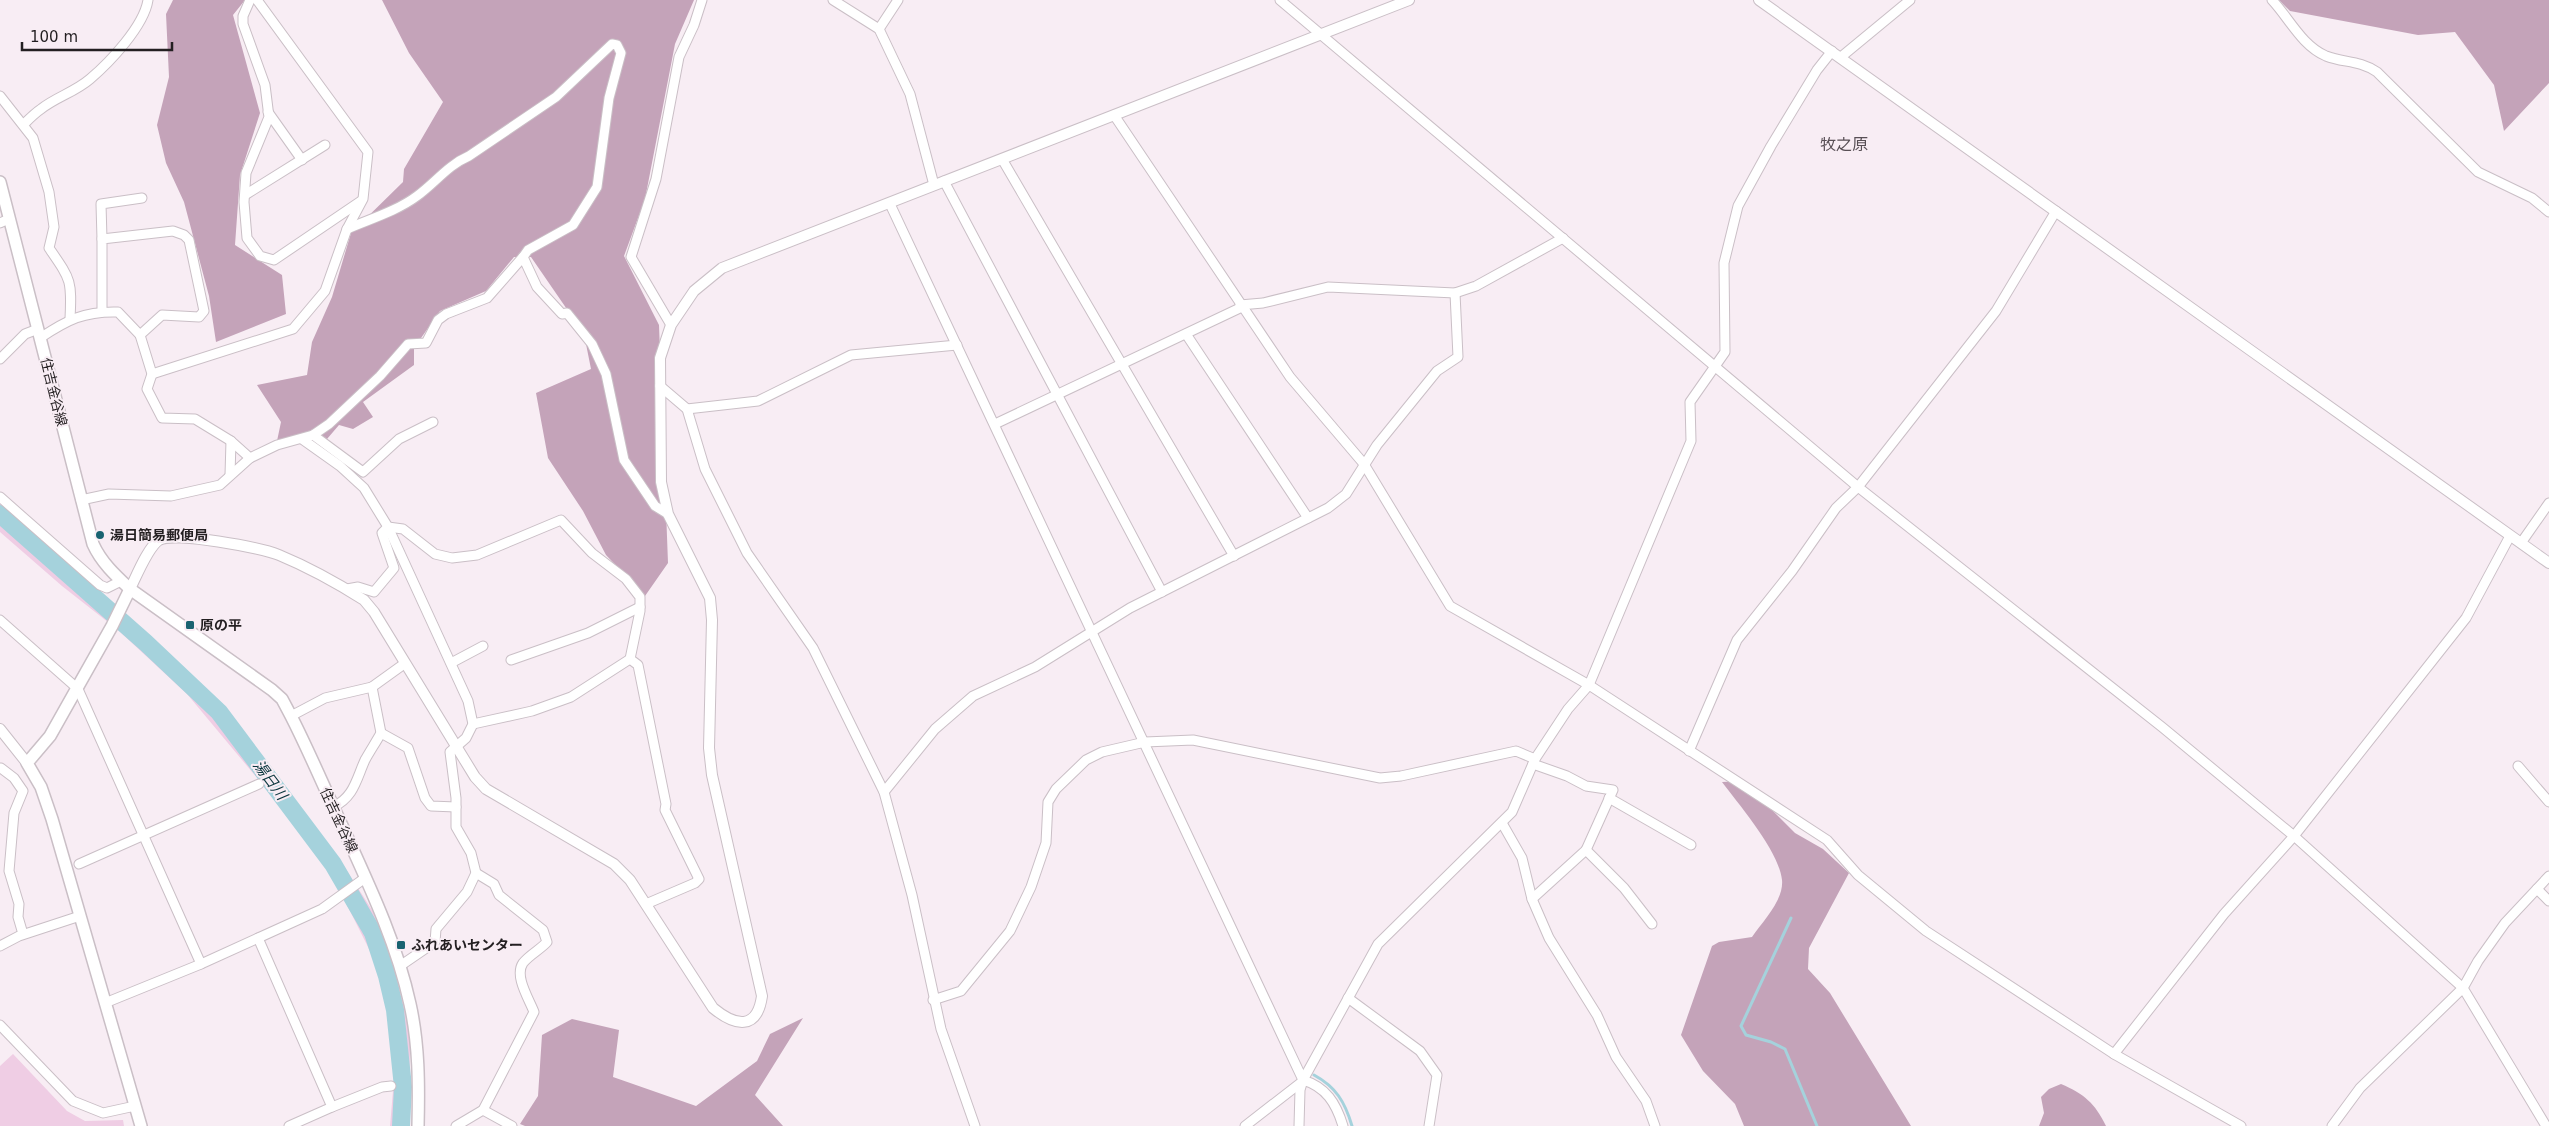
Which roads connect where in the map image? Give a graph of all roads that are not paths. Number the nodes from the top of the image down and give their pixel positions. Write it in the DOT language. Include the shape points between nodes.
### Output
graph roads {
  1 [pos="148,0"];
  2 [pos="250,0"];
  3 [pos="257,0"];
  4 [pos="702,0"];
  5 [pos="832,0"];
  6 [pos="898,0"];
  7 [pos="1280,0"];
  8 [pos="1409,0"];
  9 [pos="1760,0"];
  10 [pos="1910,0"];
  11 [pos="2272,0"];
  12 [pos="879,29"];
  13 [pos="1320,34"];
  14 [pos="1836,54"];
  15 [pos="0,96"];
  16 [pos="268,112"];
  17 [pos="1114,115"];
  18 [pos="24,124"];
  19 [pos="325,145"];
  20 [pos="1002,159"];
  21 [pos="302,160"];
  22 [pos="0,182"];
  23 [pos="939,183"];
  24 [pos="245,195"];
  25 [pos="142,198"];
  26 [pos="363,199"];
  27 [pos="890,204"];
  28 [pos="2056,210"];
  29 [pos="2549,212"];
  30 [pos="5,221"];
  31 [pos="347,229"];
  32 [pos="1563,238"];
  33 [pos="102,239"];
  34 [pos="523,257"];
  35 [pos="1455,293"];
  36 [pos="1241,306"];
  37 [pos="102,312"];
  38 [pos="70,319"];
  39 [pos="671,325"];
  40 [pos="39,334"];
  41 [pos="1186,334"];
  42 [pos="140,335"];
  43 [pos="958,345"];
  44 [pos="0,359"];
  45 [pos="1122,364"];
  46 [pos="1714,366"];
  47 [pos="152,374"];
  48 [pos="660,386"];
  49 [pos="1058,394"];
  50 [pos="687,409"];
  51 [pos="433,422"];
  52 [pos="995,424"];
  53 [pos="313,435"];
  54 [pos="302,439"];
  55 [pos="231,441"];
  56 [pos="250,458"];
  57 [pos="1364,464"];
  58 [pos="230,475"];
  59 [pos="1858,487"];
  60 [pos="0,497"];
  61 [pos="81,500"];
  62 [pos="2549,502"];
  63 [pos="668,514"];
  64 [pos="1308,518"];
  65 [pos="388,527"];
  66 [pos="2510,536"];
  67 [pos="2521,542"];
  68 [pos="1234,556"];
  69 [pos="2549,563"];
  70 [pos="126,585"];
  71 [pos="347,589"];
  72 [pos="1162,592"];
  73 [pos="640,607"];
  74 [pos="0,620"];
  75 [pos="1093,631"];
  76 [pos="483,646"];
  77 [pos="630,659"];
  78 [pos="511,660"];
  79 [pos="451,663"];
  80 [pos="404,664"];
  81 [pos="1588,685"];
  82 [pos="372,687"];
  83 [pos="78,689"];
  84 [pos="291,716"];
  85 [pos="473,724"];
  86 [pos="0,729"];
  87 [pos="382,733"];
  88 [pos="1145,742"];
  89 [pos="455,746"];
  90 [pos="1689,751"];
  91 [pos="1534,762"];
  92 [pos="27,763"];
  93 [pos="2518,766"];
  94 [pos="1,768"];
  95 [pos="259,784"];
  96 [pos="884,792"];
  97 [pos="1609,798"];
  98 [pos="2549,802"];
  99 [pos="333,807"];
  100 [pos="456,807"];
  101 [pos="1502,823"];
  102 [pos="145,836"];
  103 [pos="2294,836"];
  104 [pos="1691,845"];
  105 [pos="1586,850"];
  106 [pos="79,864"];
  107 [pos="476,873"];
  108 [pos="2549,876"];
  109 [pos="360,881"];
  110 [pos="2537,889"];
  111 [pos="1532,899"];
  112 [pos="2549,901"];
  113 [pos="646,904"];
  114 [pos="80,916"];
  115 [pos="1652,924"];
  116 [pos="22,934"];
  117 [pos="258,938"];
  118 [pos="0,946"];
  119 [pos="201,964"];
  120 [pos="400,966"];
  121 [pos="2463,988"];
  122 [pos="1348,998"];
  123 [pos="933,1000"];
  124 [pos="105,1003"];
  125 [pos="0,1025"];
  126 [pos="2114,1054"];
  127 [pos="1303,1080"];
  128 [pos="391,1086"];
  129 [pos="135,1106"];
  130 [pos="332,1107"];
  131 [pos="483,1110"];
  132 [pos="500,1123"];
  133 [pos="141,1126"];
  134 [pos="289,1126"];
  135 [pos="418,1126"];
  136 [pos="456,1126"];
  137 [pos="512,1126"];
  138 [pos="975,1126"];
  139 [pos="1245,1126"];
  140 [pos="1299,1126"];
  141 [pos="1342,1126"];
  142 [pos="1429,1126"];
  143 [pos="1655,1126"];
  144 [pos="2241,1126"];
  145 [pos="2332,1126"];
  146 [pos="2546,1126"];
  1 -- 18 [label="street" via="146,11 128,39 90,79 42,108"];
  2 -- 16 [label="street" via="243,24 265,85"];
  3 -- 26 [label="street" via="368,152"];
  4 -- 39 [label="street" via="679,57 656,179 631,257"];
  5 -- 12 [label="street"];
  6 -- 12 [label="street"];
  7 -- 13 [label="street"];
  8 -- 13 [label="street"];
  9 -- 14 [label="street"];
  10 -- 14 [label="street"];
  11 -- 29 [label="street" via="2306,43 2326,56 2365,64 2377,72 2478,172 2532,198"];
  12 -- 23 [label="street" via="910,94"];
  13 -- 17 [label="street"];
  13 -- 32 [label="street"];
  14 -- 28 [label="street"];
  14 -- 46 [label="street" via="1817,70 1738,206 1724,263 1725,352"];
  15 -- 18 [label="street"];
  16 -- 21 [label="street"];
  16 -- 24 [label="street" via="269,117 246,174"];
  17 -- 20 [label="street"];
  17 -- 36 [label="street"];
  18 -- 38 [label="street" via="33,138 49,192 54,227 49,248 72,285"];
  19 -- 21 [label="street"];
  20 -- 23 [label="street"];
  20 -- 45 [label="street"];
  21 -- 24 [label="street"];
  22 -- 30 [label="main road, 住吉金谷線"];
  23 -- 27 [label="street"];
  23 -- 49 [label="street"];
  24 -- 26 [label="street" via="247,238 260,256 274,260"];
  25 -- 33 [label="street" via="101,204"];
  26 -- 31 [label="street"];
  27 -- 39 [label="street" via="722,268 694,290"];
  27 -- 43 [label="street"];
  28 -- 59 [label="street" via="1996,311"];
  28 -- 66 [label="street"];
  30 -- 40 [label="main road, 住吉金谷線"];
  31 -- 34 [label="street" via="417,196 456,162 556,97 612,44 618,45 621,53 609,98 597,187 573,225 528,250"];
  31 -- 47 [label="street" via="325,291 293,329"];
  32 -- 35 [label="street" via="1476,286"];
  32 -- 46 [label="street"];
  33 -- 37 [label="street"];
  33 -- 42 [label="street" via="173,231 189,240 204,311 199,317 162,315"];
  34 -- 53 [label="street" via="487,298 438,320 426,343 408,344 380,376"];
  34 -- 63 [label="street" via="537,287 562,314 567,313 592,344 606,374 624,460 655,506"];
  35 -- 36 [label="street" via="1328,287"];
  35 -- 57 [label="street" via="1458,357 1437,372"];
  36 -- 41 [label="street"];
  36 -- 57 [label="street" via="1290,378"];
  37 -- 38 [label="street"];
  37 -- 42 [label="street" via="118,312"];
  38 -- 40 [label="street"];
  39 -- 48 [label="street" via="660,358"];
  40 -- 44 [label="street" via="25,334"];
  40 -- 61 [label="main road, 住吉金谷線"];
  41 -- 45 [label="street"];
  41 -- 64 [label="street"];
  42 -- 47 [label="street"];
  43 -- 50 [label="street" via="852,355 758,401"];
  43 -- 52 [label="street"];
  45 -- 49 [label="street"];
  45 -- 68 [label="street"];
  46 -- 59 [label="street"];
  46 -- 81 [label="street" via="1690,402 1691,441"];
  47 -- 55 [label="street" via="147,389 162,418 195,419"];
  48 -- 50 [label="street"];
  48 -- 63 [label="street" via="661,482"];
  49 -- 52 [label="street"];
  49 -- 72 [label="street"];
  50 -- 96 [label="street" via="705,469 747,553 814,648"];
  51 -- 53 [label="street" via="399,440 363,472"];
  52 -- 75 [label="street"];
  53 -- 54 [label="street"];
  54 -- 56 [label="street" via="277,445"];
  54 -- 65 [label="street" via="364,488"];
  55 -- 56 [label="street"];
  55 -- 58 [label="street"];
  56 -- 58 [label="street"];
  57 -- 64 [label="street" via="1346,494"];
  57 -- 81 [label="street" via="1450,606"];
  58 -- 61 [label="street" via="220,485 202,491 171,496 109,494"];
  59 -- 90 [label="street" via="1836,508 1792,572 1737,640"];
  59 -- 103 [label="street" via="2162,727"];
  60 -- 70 [label="street" via="100,585 107,588"];
  61 -- 70 [label="main road, 住吉金谷線" via="98,555"];
  62 -- 67 [label="street"];
  63 -- 113 [label="street" via="710,598 709,748 712,775 762,996 760,1011 754,1018 744,1023 728,1020 713,1008"];
  64 -- 68 [label="street"];
  65 -- 71 [label="street" via="382,533 394,568 374,592 358,587"];
  65 -- 73 [label="street" via="403,529 435,554 452,558 477,555 561,520 592,553 626,579 640,597"];
  65 -- 79 [label="street"];
  66 -- 67 [label="street"];
  66 -- 103 [label="street" via="2466,618"];
  67 -- 69 [label="street"];
  68 -- 72 [label="street"];
  70 -- 71 [label="street" via="153,545 168,537 192,538 270,552"];
  70 -- 83 [label="main road" via="120,609"];
  70 -- 84 [label="main road, 住吉金谷線" via="266,685 282,699"];
  71 -- 80 [label="street" via="364,600 374,612"];
  72 -- 75 [label="street"];
  73 -- 77 [label="street"];
  73 -- 78 [label="street" via="588,633"];
  74 -- 83 [label="street"];
  75 -- 88 [label="street"];
  75 -- 96 [label="street" via="1035,667 973,696 936,729"];
  76 -- 79 [label="street"];
  77 -- 85 [label="street" via="571,697 532,711"];
  77 -- 113 [label="street" via="638,665 666,804 664,810 699,879"];
  79 -- 85 [label="street" via="468,701"];
  80 -- 82 [label="street"];
  80 -- 89 [label="street"];
  81 -- 90 [label="street"];
  81 -- 91 [label="street" via="1568,709"];
  82 -- 84 [label="street" via="325,698"];
  82 -- 87 [label="street"];
  83 -- 92 [label="main road" via="50,736"];
  83 -- 102 [label="street"];
  84 -- 99 [label="main road, 住吉金谷線"];
  85 -- 89 [label="street" via="466,738"];
  86 -- 92 [label="street"];
  87 -- 99 [label="street" via="365,760 354,790"];
  87 -- 100 [label="street" via="408,748 425,798 431,806"];
  88 -- 91 [label="street" via="1193,740 1380,778 1516,751"];
  88 -- 123 [label="street" via="1102,752 1086,760 1056,789 1048,802 1046,843 1031,887 1010,931 961,991"];
  88 -- 127 [label="street"];
  89 -- 100 [label="street" via="450,752"];
  89 -- 113 [label="street" via="486,789 614,864"];
  90 -- 126 [label="street" via="1826,840 1858,875 1926,931"];
  91 -- 97 [label="street" via="1586,786 1613,790"];
  91 -- 101 [label="street" via="1512,812"];
  92 -- 114 [label="main road" via="41,787"];
  93 -- 98 [label="street"];
  94 -- 116 [label="street" via="23,791 14,813 10,871 19,904"];
  95 -- 102 [label="street"];
  96 -- 123 [label="street" via="912,895"];
  97 -- 104 [label="street"];
  97 -- 105 [label="street"];
  99 -- 109 [label="main road, 住吉金谷線"];
  100 -- 107 [label="street" via="456,827"];
  101 -- 111 [label="street" via="1522,858"];
  101 -- 122 [label="street" via="1378,944"];
  102 -- 106 [label="street"];
  102 -- 119 [label="street"];
  103 -- 121 [label="street"];
  103 -- 126 [label="street" via="2188,958"];
  105 -- 111 [label="street"];
  105 -- 115 [label="street" via="1624,888"];
  107 -- 120 [label="street" via="467,892 436,929 435,942"];
  107 -- 131 [label="street" via="494,884 499,895 543,930 547,942 524,962 522,984 534,1012"];
  108 -- 110 [label="street"];
  109 -- 117 [label="street" via="322,909"];
  109 -- 120 [label="main road, 住吉金谷線" via="388,931"];
  110 -- 112 [label="street"];
  110 -- 121 [label="street" via="2505,923"];
  111 -- 143 [label="street" via="1549,938 1596,1015 1616,1057 1646,1101"];
  114 -- 116 [label="street"];
  114 -- 124 [label="main road"];
  116 -- 118 [label="street"];
  117 -- 119 [label="street"];
  117 -- 130 [label="street"];
  119 -- 124 [label="street"];
  120 -- 135 [label="main road, 住吉金谷線" via="416,1038"];
  121 -- 145 [label="street" via="2360,1088"];
  121 -- 146 [label="street"];
  122 -- 127 [label="street"];
  122 -- 142 [label="street" via="1420,1051 1437,1075"];
  123 -- 138 [label="street"];
  124 -- 129 [label="main road"];
  125 -- 129 [label="street" via="73,1101 103,1113"];
  126 -- 144 [label="street"];
  127 -- 139 [label="street"];
  127 -- 140 [label="street"];
  127 -- 141 [label="street" via="1315,1084 1330,1096"];
  128 -- 130 [label="street"];
  129 -- 133 [label="main road"];
  130 -- 134 [label="street"];
  131 -- 132 [label="street"];
  131 -- 136 [label="street"];
  132 -- 137 [label="street"];
}
